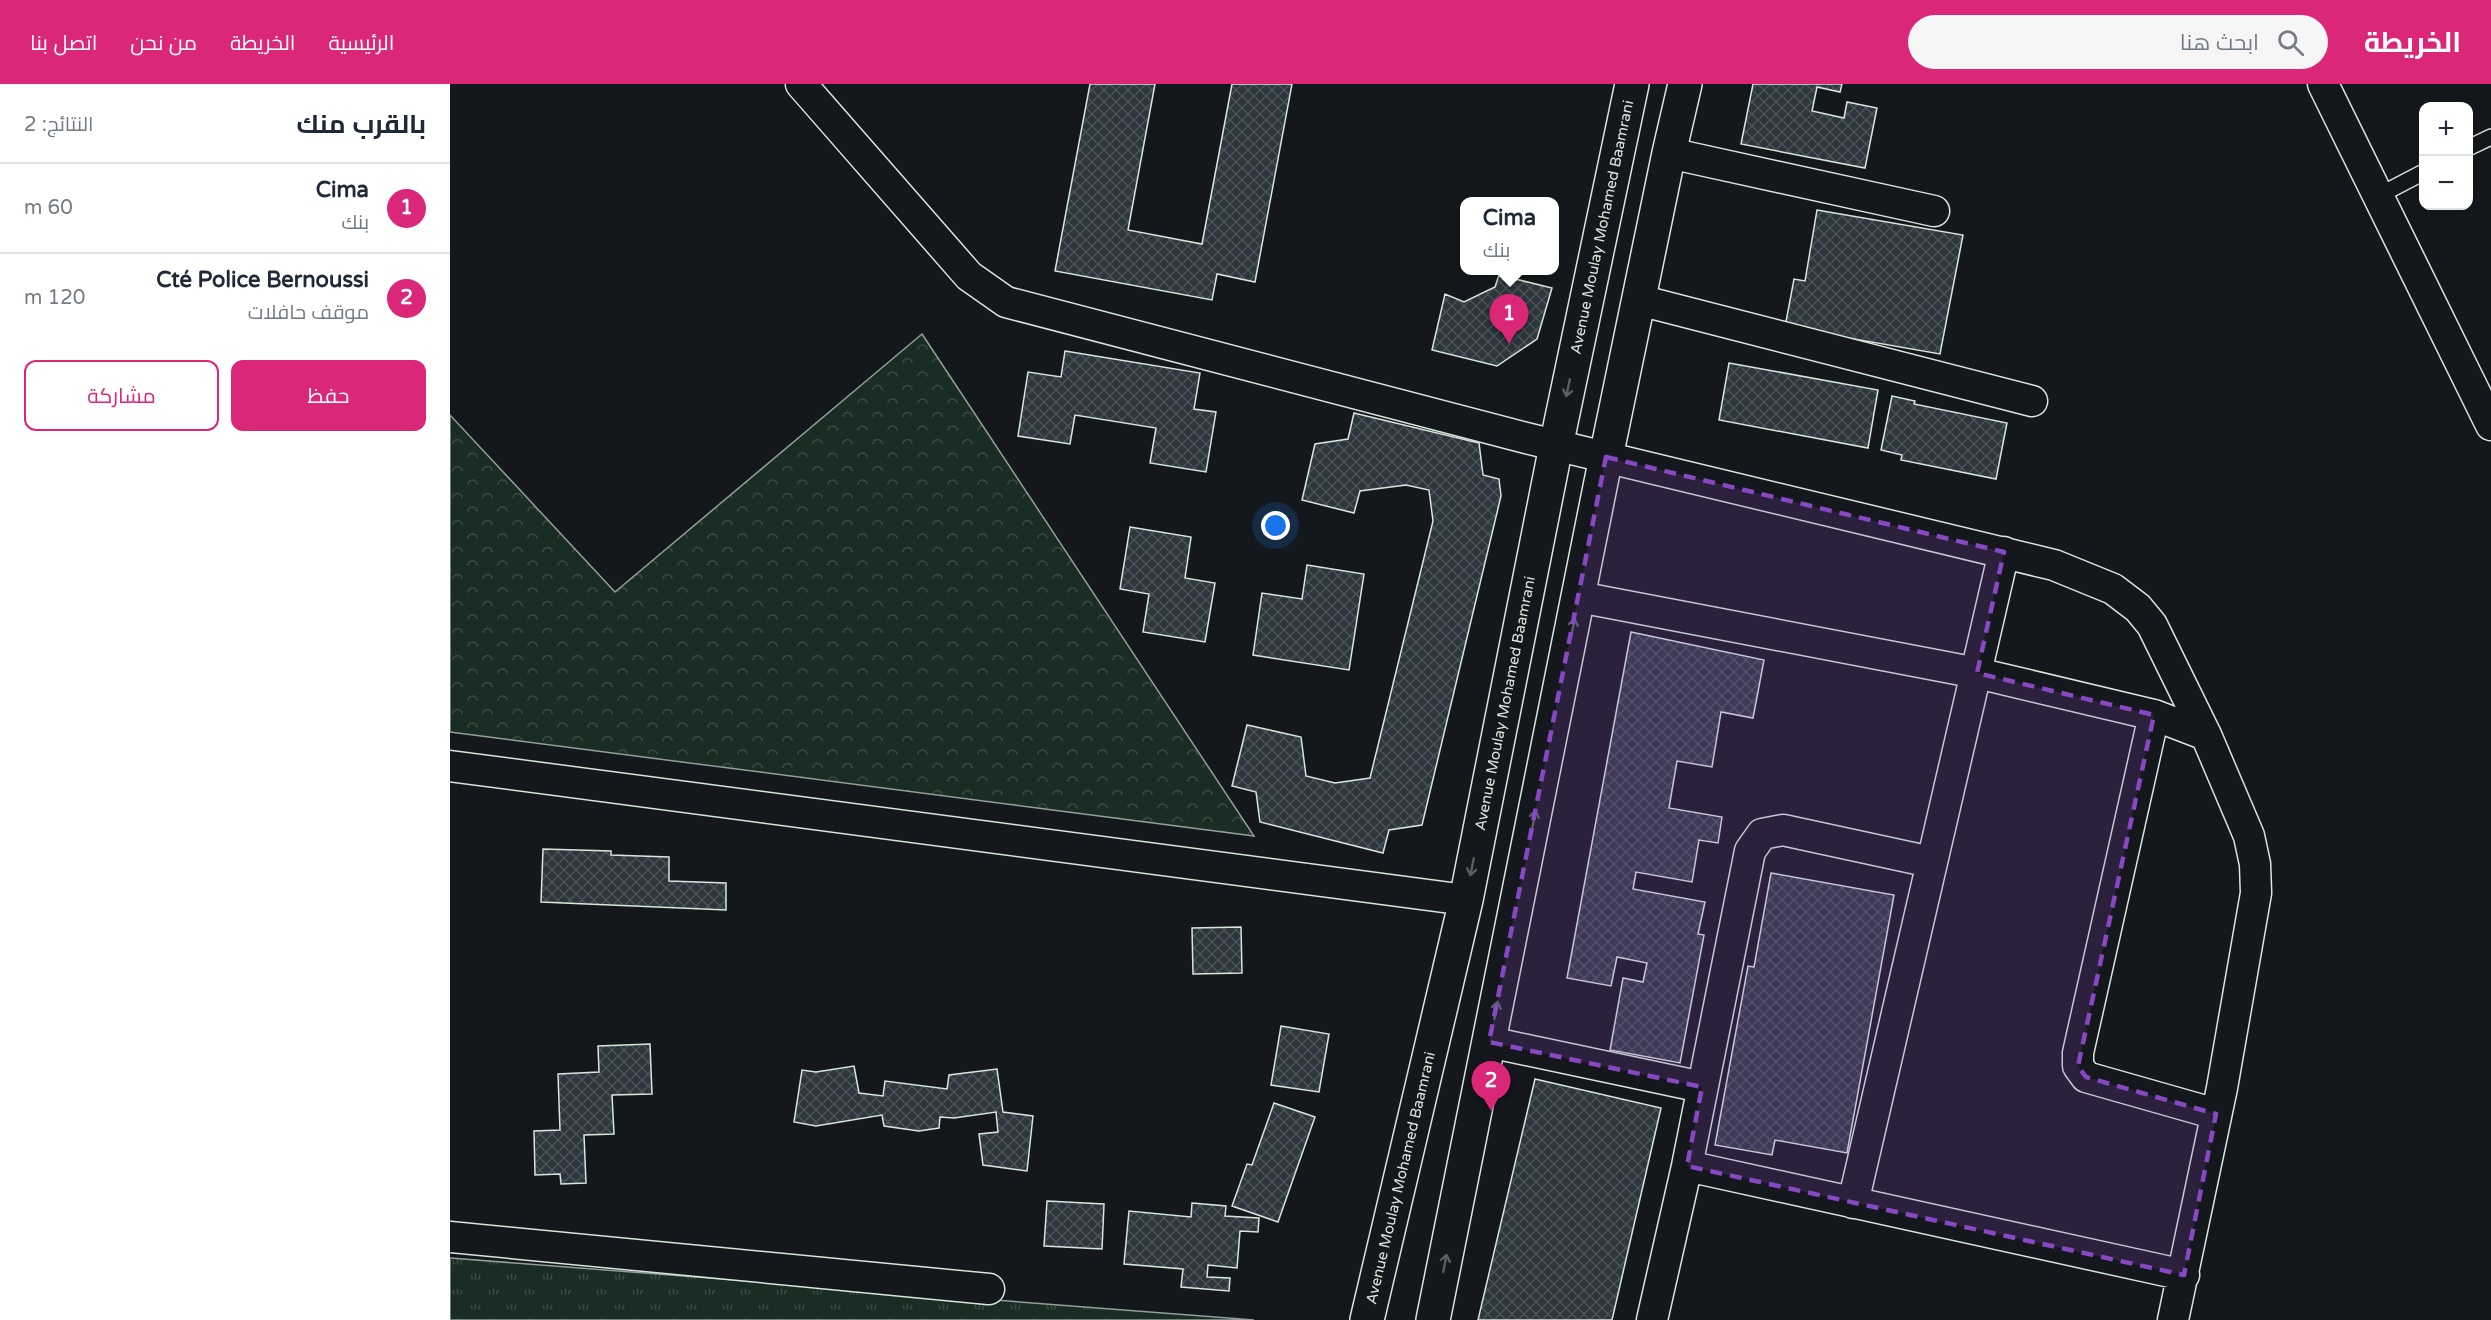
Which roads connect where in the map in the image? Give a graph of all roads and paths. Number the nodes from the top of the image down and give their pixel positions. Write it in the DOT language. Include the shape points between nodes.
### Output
graph roads {
  1 [pos="801,84"];
  2 [pos="1632,84"];
  3 [pos="1686,84"];
  4 [pos="2323,84"];
  5 [pos="2491,136"];
  6 [pos="2473,146"];
  7 [pos="1668,153"];
  8 [pos="2419,175"];
  9 [pos="2378,196"];
  10 [pos="1934,211"];
  11 [pos="1639,300"];
  12 [pos="2032,401"];
  13 [pos="2491,425"];
  14 [pos="1556,446"];
  15 [pos="1606,457"];
  16 [pos="2004,552"];
  17 [pos="1579,597"];
  18 [pos="1977,673"];
  19 [pos="2154,715"];
  20 [pos="2206,735"];
  21 [pos="450,766"];
  22 [pos="1931,862"];
  23 [pos="1466,900"];
  24 [pos="1489,1042"];
  25 [pos="1702,1087"];
  26 [pos="2216,1114"];
  27 [pos="1687,1166"];
  28 [pos="1853,1203"];
  29 [pos="450,1237"];
  30 [pos="2184,1275"];
  31 [pos="989,1289"];
  32 [pos="1367,1320"];
  33 [pos="1433,1320"];
  34 [pos="1652,1320"];
  35 [pos="2173,1320"];
  1 -- 14 [label="street" via="969,276 1006,302"];
  2 -- 14 [label="street, Avenue Moulay Mohamed Baamrani, one-way"];
  3 -- 7 [label="street"];
  4 -- 9 [label="street"];
  5 -- 6 [label="lane"];
  7 -- 10 [label="street"];
  7 -- 11 [label="street"];
  8 -- 9 [label="lane"];
  9 -- 13 [label="street"];
  11 -- 12 [label="street"];
  11 -- 15 [label="street"];
  14 -- 15 [label="street"];
  14 -- 23 [label="street, Avenue Moulay Mohamed Baamrani, one-way"];
  15 -- 16 [label="street"];
  15 -- 17 [label="street"];
  16 -- 18 [label="street"];
  16 -- 20 [label="street" via="2086,576 2113,589 2138,608 2164,645"];
  17 -- 18 [label="street"];
  24 -- 17 [label="street, one-way"];
  18 -- 19 [label="street"];
  18 -- 22 [label="street"];
  19 -- 20 [label="street"];
  19 -- 26 [label="street" via="2078,1066 2086,1077"];
  20 -- 26 [label="street" via="2249,836 2256,894"];
  21 -- 23 [label="street"];
  22 -- 25 [label="street" via="1783,830 1762,834 1750,851"];
  22 -- 28 [label="street"];
  23 -- 32 [label="street, Avenue Moulay Mohamed Baamrani"];
  24 -- 25 [label="street"];
  33 -- 24 [label="street, one-way"];
  25 -- 27 [label="street"];
  26 -- 30 [label="street"];
  27 -- 28 [label="street"];
  27 -- 34 [label="street"];
  28 -- 30 [label="street"];
  29 -- 31 [label="street"];
  30 -- 35 [label="street"];
}
